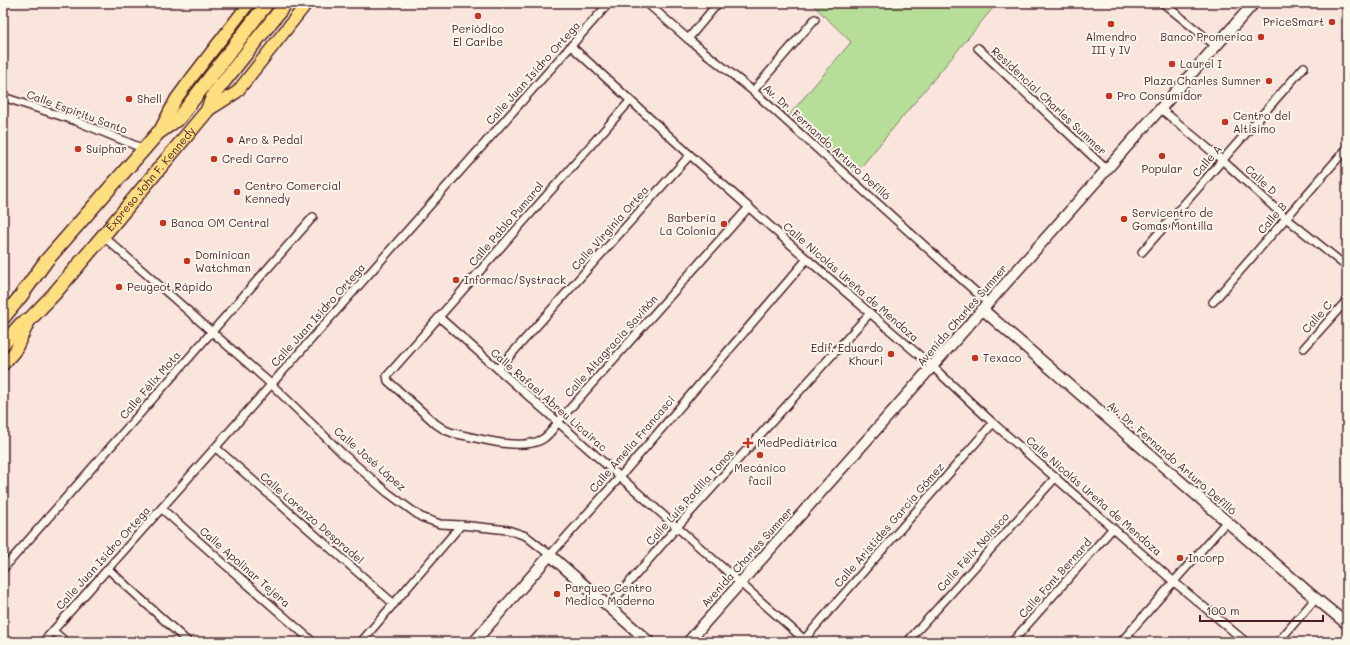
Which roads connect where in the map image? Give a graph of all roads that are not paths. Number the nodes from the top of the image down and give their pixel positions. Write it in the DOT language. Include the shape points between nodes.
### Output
graph roads {
  1 [pos="249,3"];
  2 [pos="267,3"];
  3 [pos="286,3"];
  4 [pos="307,3"];
  5 [pos="609,3"];
  6 [pos="647,3"];
  7 [pos="718,3"];
  8 [pos="1162,3"];
  9 [pos="1254,3"];
  10 [pos="815,19"];
  11 [pos="688,39"];
  12 [pos="571,46"];
  13 [pos="1216,46"];
  14 [pos="978,48"];
  15 [pos="1304,67"];
  16 [pos="753,91"];
  17 [pos="3,97"];
  18 [pos="630,101"];
  19 [pos="1161,109"];
  20 [pos="207,111"];
  21 [pos="158,133"];
  22 [pos="1347,148"];
  23 [pos="144,149"];
  24 [pos="690,155"];
  25 [pos="1222,160"];
  26 [pos="1106,169"];
  27 [pos="749,208"];
  28 [pos="313,217"];
  29 [pos="1286,218"];
  30 [pos="103,236"];
  31 [pos="1142,252"];
  32 [pos="807,259"];
  33 [pos="1347,267"];
  34 [pos="20,298"];
  35 [pos="1347,300"];
  36 [pos="1213,302"];
  37 [pos="985,306"];
  38 [pos="3,310"];
  39 [pos="870,313"];
  40 [pos="439,317"];
  41 [pos="3,318"];
  42 [pos="31,318"];
  43 [pos="211,332"];
  44 [pos="3,344"];
  45 [pos="1304,348"];
  46 [pos="3,365"];
  47 [pos="933,367"];
  48 [pos="498,369"];
  49 [pos="388,381"];
  50 [pos="271,384"];
  51 [pos="558,422"];
  52 [pos="993,423"];
  53 [pos="216,448"];
  54 [pos="620,477"];
  55 [pos="1056,477"];
  56 [pos="162,509"];
  57 [pos="1227,521"];
  58 [pos="461,524"];
  59 [pos="677,527"];
  60 [pos="1113,528"];
  61 [pos="550,555"];
  62 [pos="3,569"];
  63 [pos="108,569"];
  64 [pos="1174,581"];
  65 [pos="740,583"];
  66 [pos="1316,598"];
  67 [pos="394,604"];
  68 [pos="609,606"];
  69 [pos="1347,624"];
  70 [pos="53,631"];
  71 [pos="1127,636"];
  72 [pos="804,641"];
  73 [pos="43,642"];
  74 [pos="66,642"];
  75 [pos="188,642"];
  76 [pos="314,642"];
  77 [pos="361,642"];
  78 [pos="474,642"];
  79 [pos="649,642"];
  80 [pos="688,642"];
  81 [pos="907,642"];
  82 [pos="1012,642"];
  83 [pos="1121,642"];
  84 [pos="1134,642"];
  85 [pos="1246,642"];
  86 [pos="1278,642"];
  1 -- 21 [label="main road" via="176,99"];
  2 -- 21 [label="highway, Expreso John F. Kennedy" via="179,118"];
  3 -- 20 [label="highway, Expreso John F. Kennedy" via="214,94"];
  4 -- 20 [label="main road" via="237,92"];
  5 -- 12 [label="street, Calle Juan Isidro Ortega"];
  6 -- 11 [label="street, Av. Dr. Fernando Arturo Defilló"];
  7 -- 11 [label="street"];
  8 -- 13 [label="street"];
  9 -- 13 [label="street, Avenida Charles Sumner"];
  10 -- 16 [label="street"];
  11 -- 16 [label="street, Av. Dr. Fernando Arturo Defilló"];
  12 -- 18 [label="street, Calle Nicolás Ureña de Mendoza"];
  12 -- 50 [label="street, Calle Juan Isidro Ortega"];
  13 -- 19 [label="street, Avenida Charles Sumner"];
  14 -- 26 [label="street, Residencial Charles Summer"];
  15 -- 25 [label="street, Calle A"];
  16 -- 37 [label="street, Av. Dr. Fernando Arturo Defilló"];
  17 -- 23 [label="street, Calle Espíritu Santo" via="76,121"];
  18 -- 24 [label="street, Calle Nicolás Ureña de Mendoza"];
  18 -- 40 [label="street, Calle Pablo Pumarol"];
  19 -- 25 [label="street, Calle D"];
  19 -- 26 [label="street, Avenida Charles Sumner"];
  20 -- 30 [label="highway, Expreso John F. Kennedy"];
  21 -- 23 [label="highway, Expreso John F. Kennedy"];
  22 -- 29 [label="street, Calle B"];
  23 -- 34 [label="highway, Expreso John F. Kennedy" via="46,261"];
  24 -- 27 [label="street, Calle Nicolás Ureña de Mendoza"];
  24 -- 48 [label="street, Calle Virginia Ortea"];
  25 -- 29 [label="street, Calle D"];
  25 -- 31 [label="street, Calle A"];
  26 -- 37 [label="street, Avenida Charles Sumner"];
  27 -- 32 [label="street, Calle Nicolás Ureña de Mendoza"];
  27 -- 51 [label="street, Calle Altagracia Saviñón"];
  28 -- 43 [label="street, Calle Félix Mota"];
  29 -- 33 [label="street, Calle D"];
  29 -- 36 [label="street, Calle B"];
  30 -- 42 [label="highway, Expreso John F. Kennedy"];
  30 -- 43 [label="street, Calle José López"];
  32 -- 39 [label="street, Calle Nicolás Ureña de Mendoza"];
  32 -- 54 [label="street, Calle Amelia Francasci"];
  34 -- 38 [label="main road"];
  34 -- 41 [label="highway, Expreso John F. Kennedy"];
  35 -- 45 [label="street, Calle C"];
  37 -- 47 [label="street, Avenida Charles Sumner"];
  37 -- 57 [label="street, Av. Dr. Fernando Arturo Defilló"];
  39 -- 47 [label="street, Calle Nicolás Ureña de Mendoza"];
  39 -- 59 [label="street, Calle Luís Padilla Tonos"];
  40 -- 48 [label="street, Calle Rafael Abreu Licairac"];
  40 -- 49 [label="street, Calle Pablo Pumarol" via="387,376"];
  42 -- 44 [label="highway, Expreso John F. Kennedy" via="21,324"];
  42 -- 46 [label="main road" via="15,351"];
  43 -- 50 [label="street, Calle José López"];
  43 -- 62 [label="street, Calle Félix Mota"];
  47 -- 52 [label="street, Calle Nicolás Ureña de Mendoza"];
  47 -- 65 [label="street, Avenida Charles Sumner"];
  48 -- 51 [label="street, Calle Rafael Abreu Licairac"];
  49 -- 51 [label="street, Calle Altagracia Saviñón" via="436,424 453,433 524,445 542,440"];
  50 -- 53 [label="street, Calle Juan Isidro Ortega"];
  50 -- 58 [label="street, Calle José López" via="343,454 388,493 421,517 440,524"];
  51 -- 54 [label="street, Calle Rafael Abreu Licairac"];
  52 -- 55 [label="street, Calle Nicolás Ureña de Mendoza"];
  52 -- 72 [label="street, Calle Arístides García Gómez"];
  53 -- 56 [label="street, Calle Juan Isidro Ortega"];
  53 -- 67 [label="street, Calle Lorenzo Despradel"];
  54 -- 59 [label="street, Calle Rafael Abreu Licairac"];
  54 -- 61 [label="street, Calle Amelia Francasci"];
  55 -- 60 [label="street, Calle Nicolás Ureña de Mendoza"];
  55 -- 81 [label="street, Calle Félix Nolasco"];
  56 -- 63 [label="street, Calle Juan Isidro Ortega"];
  56 -- 76 [label="street, Calle Apolinar Tejera"];
  57 -- 64 [label="street"];
  57 -- 66 [label="street, Av. Dr. Fernando Arturo Defilló"];
  58 -- 61 [label="street, Calle José López" via="508,530 526,536"];
  58 -- 67 [label="street"];
  59 -- 65 [label="street, Calle Rafael Abreu Licairac"];
  59 -- 68 [label="street, Calle Luís Padilla Tonos"];
  60 -- 64 [label="street, Calle Nicolás Ureña de Mendoza"];
  60 -- 82 [label="street, Calle Font Bernard"];
  61 -- 68 [label="street, Calle José López"];
  61 -- 78 [label="street, Calle Amelia Francasci"];
  63 -- 70 [label="street, Calle Juan Isidro Ortega"];
  63 -- 75 [label="street"];
  64 -- 71 [label="street"];
  64 -- 85 [label="street, Calle Nicolás Ureña de Mendoza"];
  65 -- 72 [label="street, Calle Rafael Abreu Licairac"];
  65 -- 80 [label="street, Avenida Charles Sumner"];
  66 -- 69 [label="street, Av. Dr. Fernando Arturo Defilló"];
  66 -- 86 [label="street"];
  67 -- 77 [label="street"];
  68 -- 79 [label="street, Calle José López"];
  70 -- 73 [label="street, Calle Juan Isidro Ortega"];
  70 -- 74 [label="street"];
  71 -- 83 [label="street"];
  71 -- 84 [label="street"];
}
